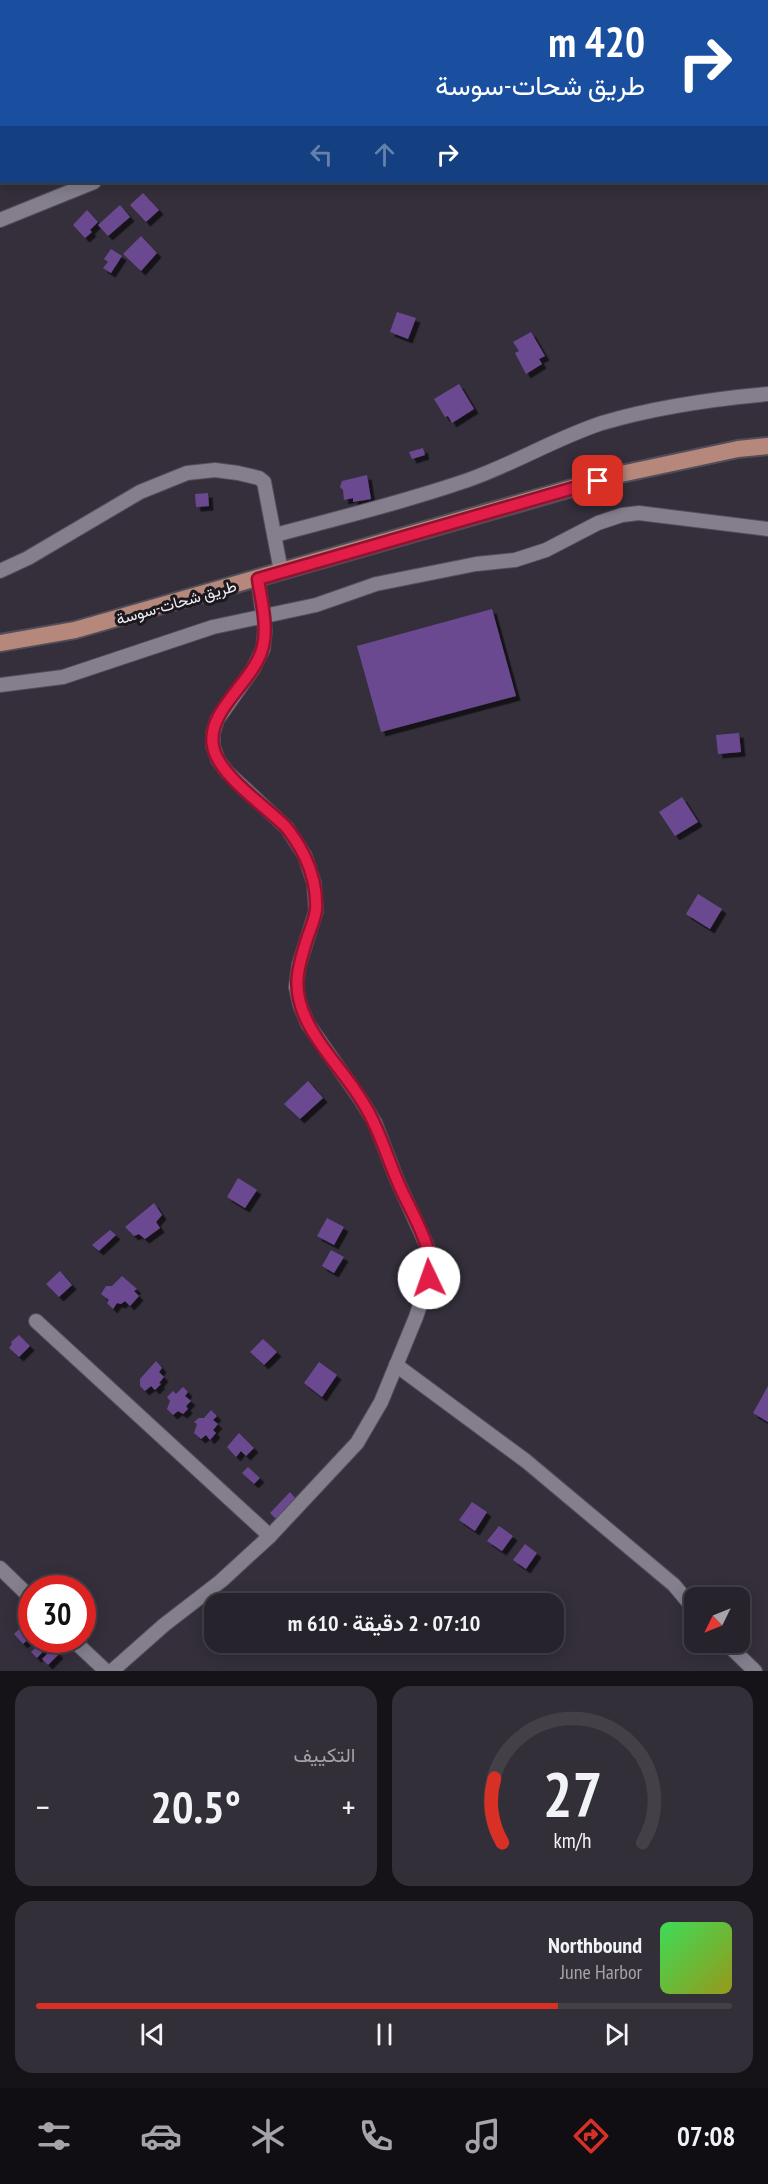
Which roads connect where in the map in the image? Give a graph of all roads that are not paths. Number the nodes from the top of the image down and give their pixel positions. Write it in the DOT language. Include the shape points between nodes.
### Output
graph roads {
  1 [pos="92,183"];
  2 [pos="0,220"];
  3 [pos="768,394"];
  4 [pos="768,446"];
  5 [pos="768,529"];
  6 [pos="274,535"];
  7 [pos="281,571"];
  8 [pos="0,572"];
  9 [pos="258,579"];
  10 [pos="262,616"];
  11 [pos="0,643"];
  12 [pos="0,685"];
  13 [pos="36,1321"];
  14 [pos="396,1365"];
  15 [pos="270,1536"];
  16 [pos="0,1568"];
  17 [pos="18,1585"];
  18 [pos="684,1597"];
  19 [pos="87,1653"];
  20 [pos="737,1653"];
  21 [pos="106,1671"];
  22 [pos="112,1671"];
  23 [pos="755,1671"];
  1 -- 2 [label="street"];
  3 -- 6 [label="street" via="720,398 602,423 467,480"];
  4 -- 7 [label="main road, طريق شحات-سوسة" via="621,474"];
  5 -- 10 [label="street" via="639,513 622,515 515,560 376,584 316,605"];
  6 -- 7 [label="street"];
  6 -- 8 [label="street" via="262,480 226,472 187,472 140,492"];
  7 -- 9 [label="main road, طريق شحات-سوسة"];
  9 -- 10 [label="street"];
  9 -- 11 [label="main road, طريق شحات-سوسة" via="75,630"];
  10 -- 12 [label="street" via="213,627 63,676"];
  10 -- 14 [label="street" via="263,649 217,720 213,746 227,772 287,828 305,856 314,883 316,911 299,965 296,987 300,1005 308,1024 375,1123 427,1246 429,1278"];
  13 -- 15 [label="street"];
  14 -- 15 [label="street" via="381,1402 357,1443"];
  14 -- 18 [label="street" via="526,1461"];
  15 -- 22 [label="street"];
  16 -- 17 [label="street"];
  19 -- 21 [label="street"];
  20 -- 23 [label="street"];
}
